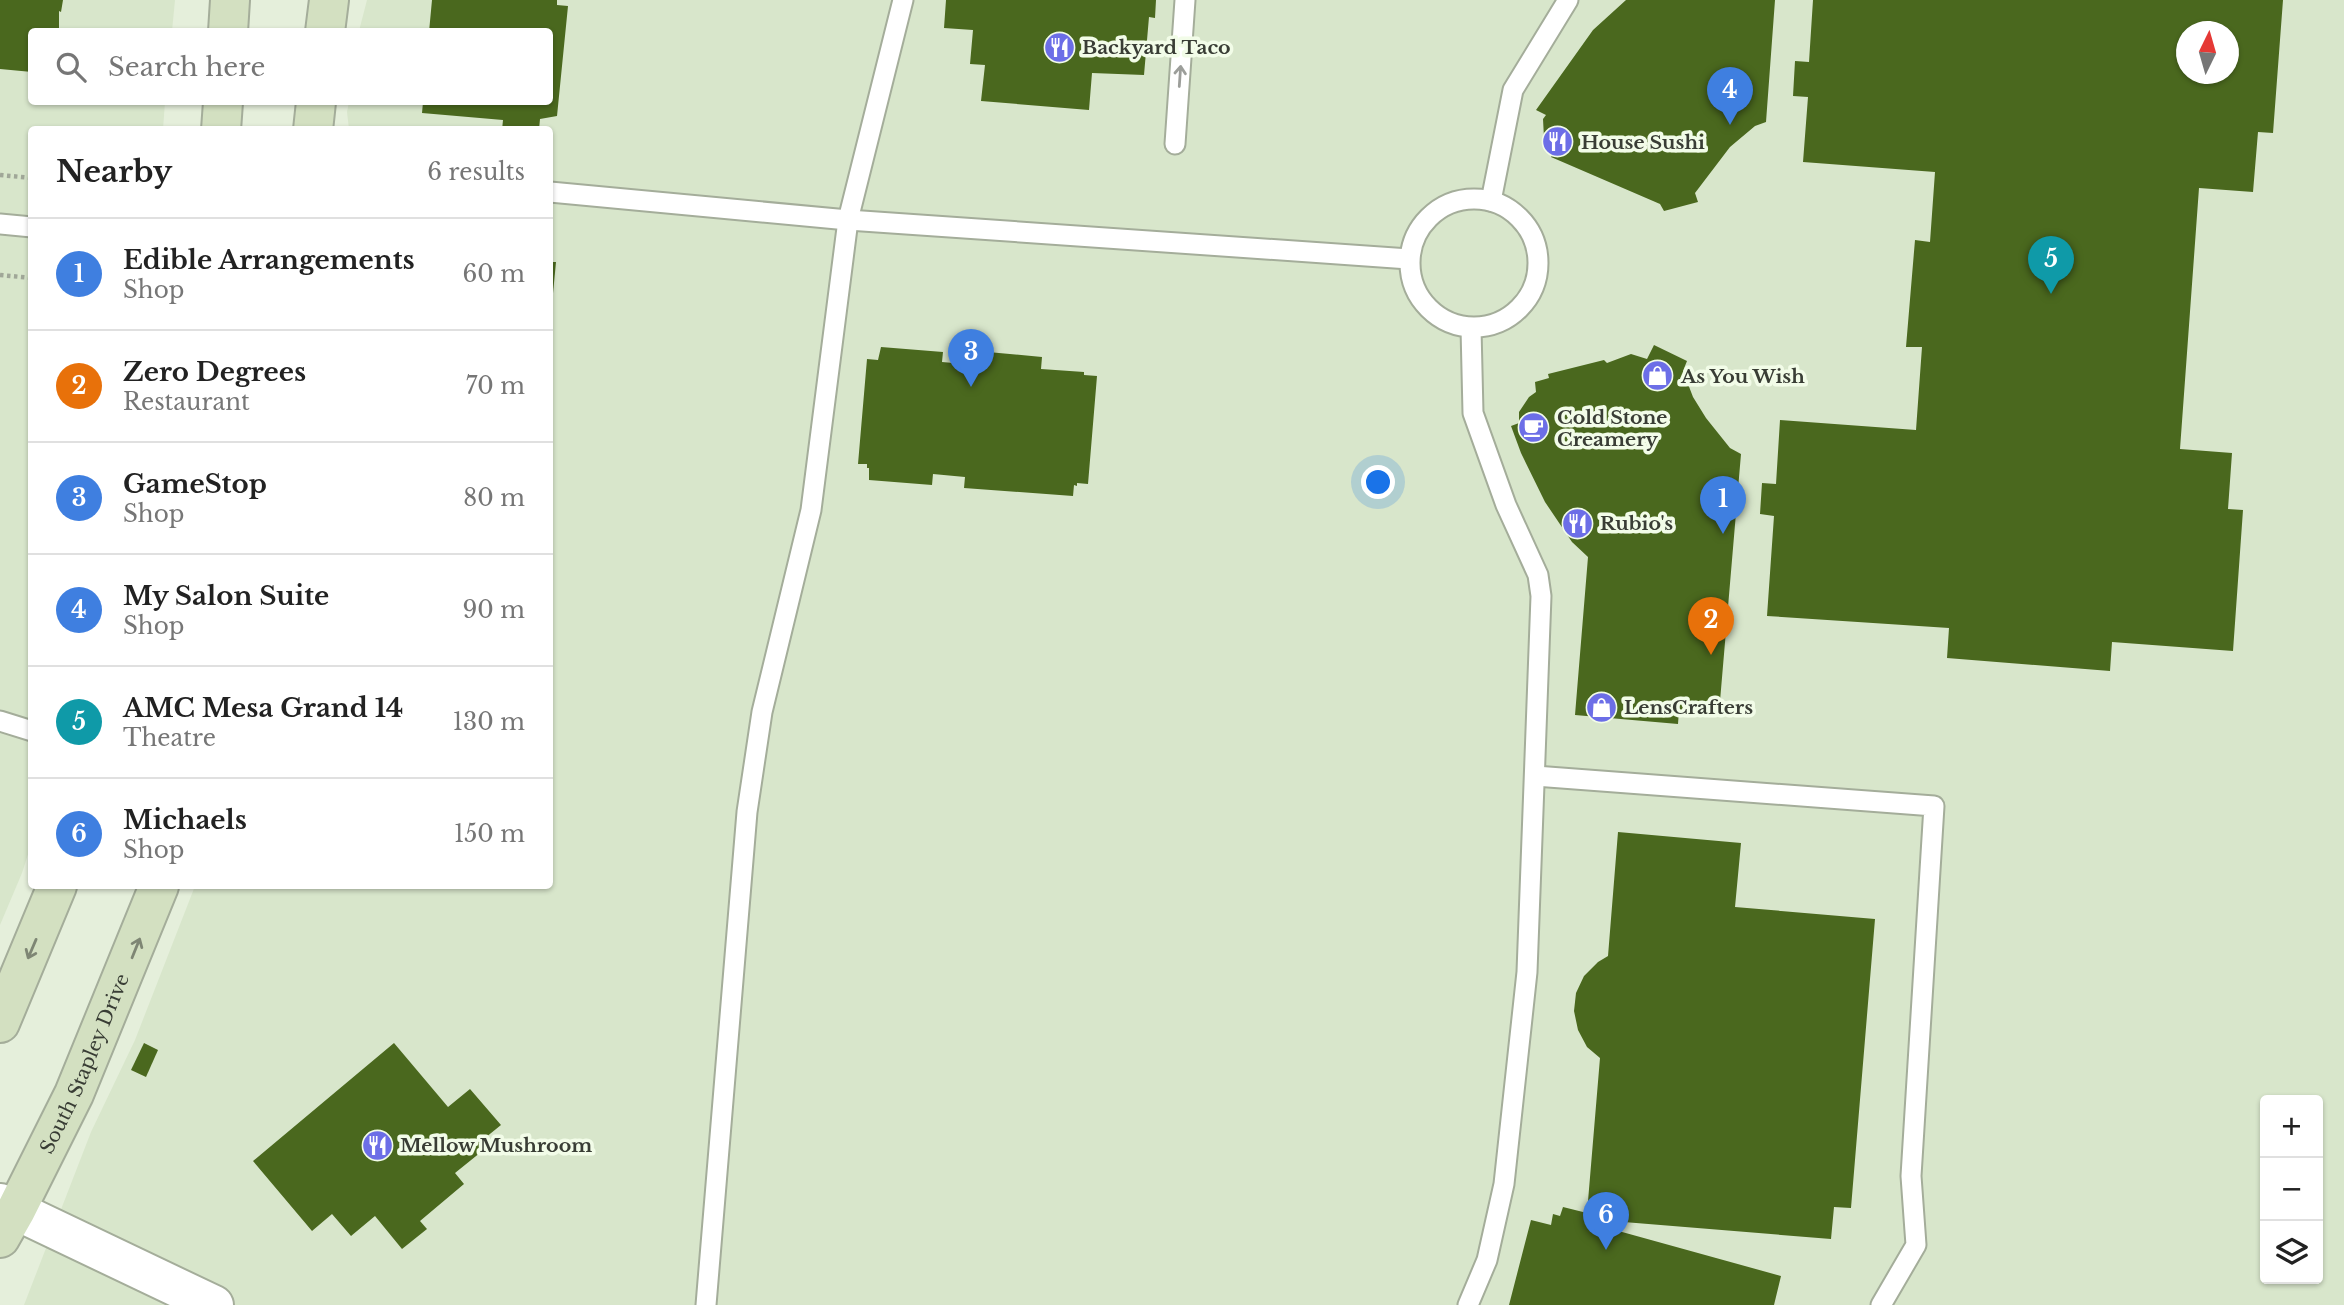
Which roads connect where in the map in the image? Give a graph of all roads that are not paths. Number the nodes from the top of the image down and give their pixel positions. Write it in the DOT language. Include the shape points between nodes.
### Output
graph roads {
  1 [pos="230,0"];
  2 [pos="329,0"];
  3 [pos="903,0"];
  4 [pos="1185,0"];
  5 [pos="1568,0"];
  6 [pos="228,28"];
  7 [pos="326,28"];
  8 [pos="223,105"];
  9 [pos="316,105"];
  10 [pos="221,126"];
  11 [pos="313,126"];
  12 [pos="1175,144"];
  13 [pos="553,192"];
  14 [pos="1491,201"];
  15 [pos="848,220"];
  16 [pos="0,224"];
  17 [pos="28,227"];
  18 [pos="1409,259"];
  19 [pos="1471,328"];
  20 [pos="0,721"];
  21 [pos="28,730"];
  22 [pos="1535,776"];
  23 [pos="56,889"];
  24 [pos="158,889"];
  25 [pos="0,1023"];
  26 [pos="5,1217"];
  27 [pos="214,1305"];
  28 [pos="705,1305"];
  29 [pos="1468,1305"];
  30 [pos="1881,1305"];
  1 -- 6 [label="main road"];
  2 -- 7 [label="main road"];
  3 -- 15 [label="lane"];
  12 -- 4 [label="lane, one-way"];
  5 -- 14 [label="lane" via="1513,90"];
  8 -- 10 [label="main road"];
  9 -- 11 [label="main road"];
  13 -- 15 [label="lane"];
  14 -- 18 [label="lane" via="1472,198 1436,211 1422,224"];
  14 -- 19 [label="lane" via="1510,209 1525,223 1536,242 1538,272 1526,301 1511,316"];
  15 -- 18 [label="lane"];
  15 -- 28 [label="lane" via="811,510 762,712 747,812"];
  16 -- 17 [label="lane"];
  18 -- 19 [label="lane" via="1420,298 1434,313"];
  19 -- 22 [label="lane" via="1473,413 1506,505 1538,575 1541,596"];
  20 -- 21 [label="lane"];
  22 -- 29 [label="lane" via="1528,953 1504,1184 1488,1260"];
  22 -- 30 [label="lane" via="1934,806 1911,1176 1916,1245"];
  23 -- 25 [label="main road, one-way"];
  26 -- 24 [label="main road, South Stapley Drive, one-way" via="74,1094"];
  26 -- 27 [label="street"];
}
